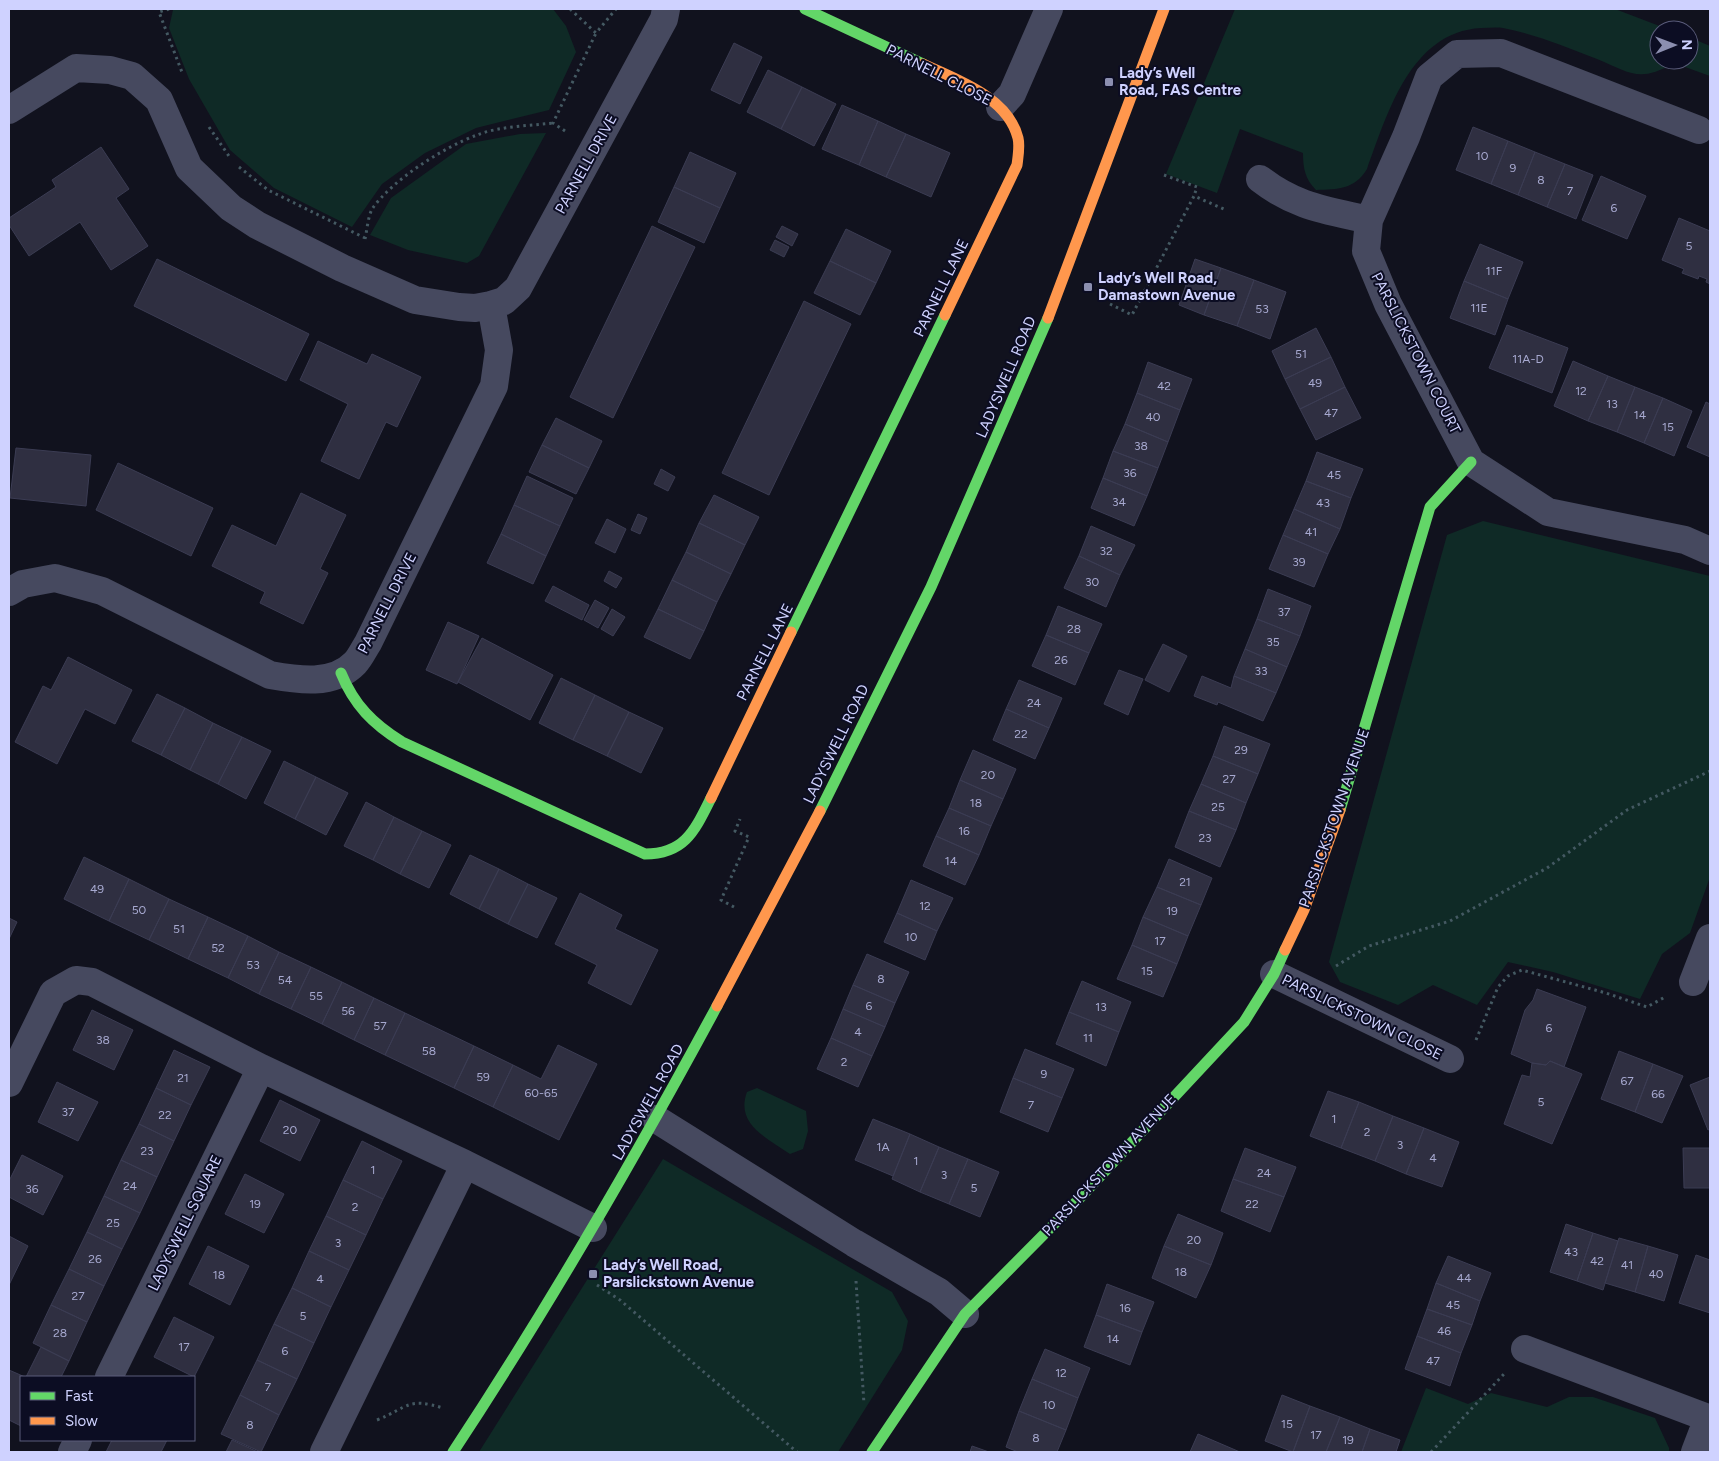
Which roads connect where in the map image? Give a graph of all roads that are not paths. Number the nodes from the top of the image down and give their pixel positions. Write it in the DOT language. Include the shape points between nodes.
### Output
graph roads {
  1 [pos="666,9"];
  2 [pos="805,9"];
  3 [pos="1049,9"];
  4 [pos="1164,9"];
  5 [pos="1000,106"];
  6 [pos="9,110"];
  7 [pos="1699,130"];
  8 [pos="1260,179"];
  9 [pos="1369,220"];
  10 [pos="490,305"];
  11 [pos="1471,462"];
  12 [pos="1710,551"];
  13 [pos="9,592"];
  14 [pos="341,673"];
  15 [pos="1710,938"];
  16 [pos="1274,974"];
  17 [pos="1693,982"];
  18 [pos="1450,1059"];
  19 [pos="261,1068"];
  20 [pos="9,1083"];
  21 [pos="656,1119"];
  22 [pos="465,1164"];
  23 [pos="593,1228"];
  24 [pos="965,1314"];
  25 [pos="1525,1349"];
  26 [pos="109,1376"];
  27 [pos="1709,1418"];
  28 [pos="328,1444"];
  29 [pos="453,1452"];
  30 [pos="872,1452"];
  31 [pos="1695,1452"];
  1 -- 10 [label="street, PARNELL DRIVE" via="664,19 518,288 504,301"];
  2 -- 5 [label="street, PARNELL CLOSE" via="971,87"];
  3 -- 5 [label="street, PARNELL CLOSE" via="1012,94"];
  4 -- 21 [label="street, LADYSWELL ROAD" via="1048,319 931,587 763,921"];
  5 -- 14 [label="street, PARNELL LANE" via="1013,123 1019,140 1017,165 696,829 680,846 660,854 645,854 415,750 380,730 363,713 346,689"];
  6 -- 10 [label="street, PARNELL DRIVE" via="76,68 110,70 132,76 158,100 189,168 231,208 257,225 415,300 460,307"];
  7 -- 9 [label="street, PARSLICKSTOWN COURT" via="1501,53 1457,54 1429,77"];
  8 -- 9 [label="street" via="1279,194 1301,204"];
  9 -- 11 [label="street, PARSLICKSTOWN COURT" via="1366,251 1388,304"];
  10 -- 14 [label="street, PARNELL DRIVE" via="499,350 494,386 368,643 355,663"];
  11 -- 12 [label="street, PARSLICKSTOWN COURT" via="1548,512 1685,540"];
  11 -- 16 [label="street, PARSLICKSTOWN AVENUE" via="1430,507 1338,817 1304,910"];
  13 -- 14 [label="street, PARNELL DRIVE" via="23,584 55,578 102,591 270,675 319,680"];
  15 -- 17 [label="street"];
  16 -- 18 [label="street, PARSLICKSTOWN CLOSE"];
  16 -- 24 [label="street, PARSLICKSTOWN AVENUE" via="1244,1022 1077,1201"];
  19 -- 20 [label="street" via="92,982 76,980 53,993"];
  19 -- 22 [label="street"];
  19 -- 26 [label="street, LADYSWELL SQUARE"];
  21 -- 23 [label="street, LADYSWELL ROAD"];
  21 -- 24 [label="street" via="854,1243 939,1292"];
  22 -- 23 [label="street"];
  22 -- 28 [label="street"];
  23 -- 29 [label="street, LADYSWELL ROAD"];
  24 -- 30 [label="street, PARSLICKSTOWN AVENUE"];
  25 -- 27 [label="street"];
  27 -- 31 [label="street"];
}
